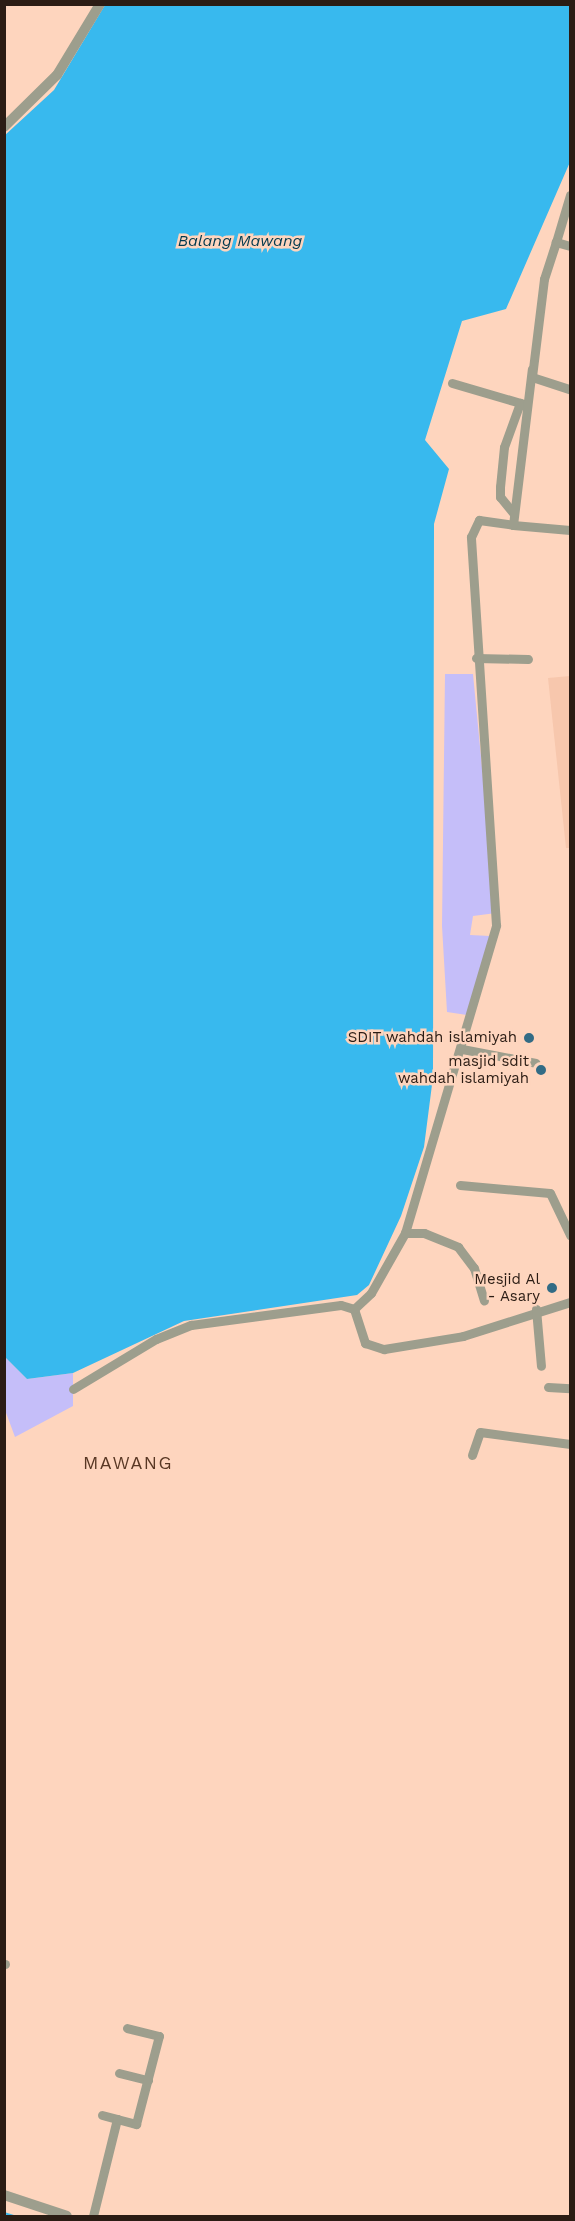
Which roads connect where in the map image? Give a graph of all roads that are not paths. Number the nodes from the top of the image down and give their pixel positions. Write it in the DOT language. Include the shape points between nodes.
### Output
graph roads {
  1 [pos="100,4"];
  2 [pos="4,127"];
  3 [pos="570,195"];
  4 [pos="555,242"];
  5 [pos="570,246"];
  6 [pos="532,373"];
  7 [pos="455,384"];
  8 [pos="570,389"];
  9 [pos="523,404"];
  10 [pos="514,514"];
  11 [pos="513,525"];
  12 [pos="570,530"];
  13 [pos="476,657"];
  14 [pos="528,658"];
  15 [pos="462,1049"];
  16 [pos="536,1063"];
  17 [pos="460,1185"];
  18 [pos="405,1233"];
  19 [pos="570,1235"];
  20 [pos="484,1300"];
  21 [pos="570,1302"];
  22 [pos="354,1309"];
  23 [pos="536,1309"];
  24 [pos="541,1366"];
  25 [pos="548,1387"];
  26 [pos="570,1388"];
  27 [pos="73,1389"];
  28 [pos="570,1444"];
  29 [pos="472,1455"];
  30 [pos="126,2028"];
  31 [pos="119,2073"];
  32 [pos="147,2080"];
  33 [pos="102,2115"];
  34 [pos="117,2119"];
  35 [pos="4,2194"];
  36 [pos="67,2217"];
  37 [pos="93,2217"];
  1 -- 2 [label="street" via="57,75"];
  3 -- 4 [label="street"];
  4 -- 5 [label="street"];
  4 -- 6 [label="street" via="538,306"];
  6 -- 8 [label="street"];
  6 -- 9 [label="street"];
  7 -- 9 [label="street"];
  9 -- 10 [label="street"];
  9 -- 10 [label="street" via="504,447 500,488 500,497"];
  10 -- 11 [label="street"];
  11 -- 12 [label="street"];
  11 -- 13 [label="street" via="479,519 471,527"];
  13 -- 14 [label="street"];
  13 -- 15 [label="street" via="496,925"];
  15 -- 16 [label="street"];
  15 -- 18 [label="street"];
  17 -- 19 [label="street" via="550,1193"];
  18 -- 20 [label="street" via="424,1233 458,1247 474,1268"];
  18 -- 22 [label="street" via="371,1293"];
  21 -- 23 [label="street"];
  22 -- 23 [label="street" via="365,1343 384,1348 463,1336"];
  22 -- 27 [label="street" via="341,1305 191,1325 156,1339"];
  23 -- 24 [label="street"];
  25 -- 26 [label="street"];
  28 -- 29 [label="street" via="480,1432"];
  30 -- 32 [label="street" via="159,2036"];
  31 -- 32 [label="street"];
  32 -- 34 [label="street" via="136,2124"];
  33 -- 34 [label="street"];
  34 -- 37 [label="street"];
  35 -- 36 [label="street"];
}
